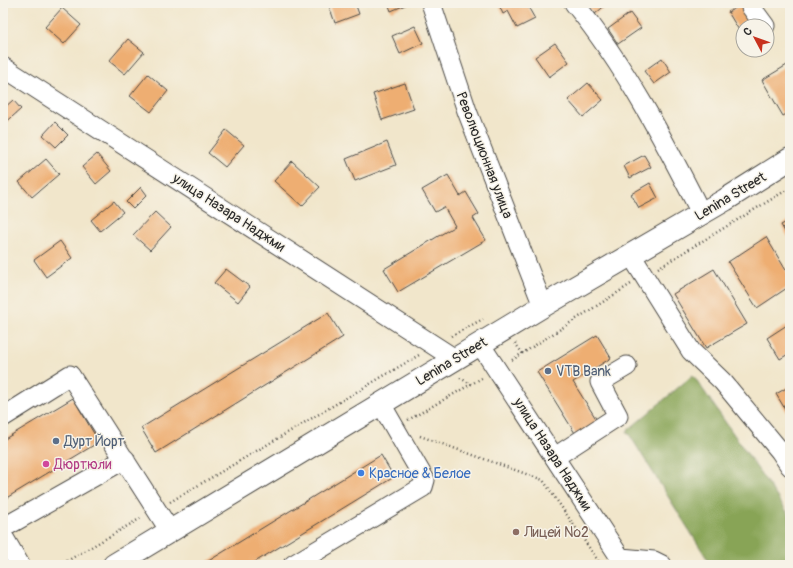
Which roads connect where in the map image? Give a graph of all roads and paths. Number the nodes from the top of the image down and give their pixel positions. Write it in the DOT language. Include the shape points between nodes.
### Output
graph roads {
  1 [pos="431,3"];
  2 [pos="574,3"];
  3 [pos="750,3"];
  4 [pos="759,18"];
  5 [pos="3,67"];
  6 [pos="790,159"];
  7 [pos="702,213"];
  8 [pos="632,255"];
  9 [pos="543,306"];
  10 [pos="487,317"];
  11 [pos="514,341"];
  12 [pos="480,344"];
  13 [pos="435,345"];
  14 [pos="523,354"];
  15 [pos="627,366"];
  16 [pos="456,368"];
  17 [pos="487,376"];
  18 [pos="472,385"];
  19 [pos="381,404"];
  20 [pos="3,417"];
  21 [pos="395,428"];
  22 [pos="555,457"];
  23 [pos="125,459"];
  24 [pos="790,466"];
  25 [pos="156,510"];
  26 [pos="3,528"];
  27 [pos="170,531"];
  28 [pos="3,536"];
  29 [pos="623,562"];
  30 [pos="20,565"];
  31 [pos="60,565"];
  32 [pos="114,565"];
  33 [pos="293,565"];
  34 [pos="601,565"];
  35 [pos="662,565"];
  1 -- 9 [label="street, Революционная улица" via="467,111"];
  2 -- 7 [label="street" via="600,35 659,131"];
  3 -- 4 [label="street"];
  5 -- 13 [label="street, улица Назара Наджми"];
  6 -- 7 [label="main road, Lenina Street"];
  7 -- 8 [label="main road, Lenina Street"];
  8 -- 9 [label="main road, Lenina Street"];
  8 -- 24 [label="street" via="691,351 723,382"];
  9 -- 12 [label="main road, Lenina Street"];
  10 -- 13 [label="path"];
  11 -- 14 [label="path"];
  12 -- 16 [label="main road, Lenina Street"];
  12 -- 22 [label="street, улица Назара Наджми"];
  13 -- 16 [label="street, улица Назара Наджми"];
  13 -- 25 [label="path"];
  15 -- 22 [label="street" via="600,382 618,416"];
  16 -- 18 [label="path"];
  16 -- 19 [label="main road, Lenina Street"];
  17 -- 18 [label="path"];
  18 -- 21 [label="path"];
  19 -- 21 [label="street"];
  19 -- 27 [label="main road, Lenina Street"];
  20 -- 23 [label="street" via="70,375"];
  21 -- 33 [label="street" via="426,480 423,487"];
  21 -- 34 [label="path" via="543,480"];
  22 -- 29 [label="street, улица Назара Наджми"];
  23 -- 25 [label="street"];
  23 -- 26 [label="street"];
  25 -- 27 [label="street"];
  25 -- 31 [label="path"];
  27 -- 32 [label="main road, Lenina Street"];
  28 -- 30 [label="street"];
  29 -- 35 [label="street" via="654,561"];
}
